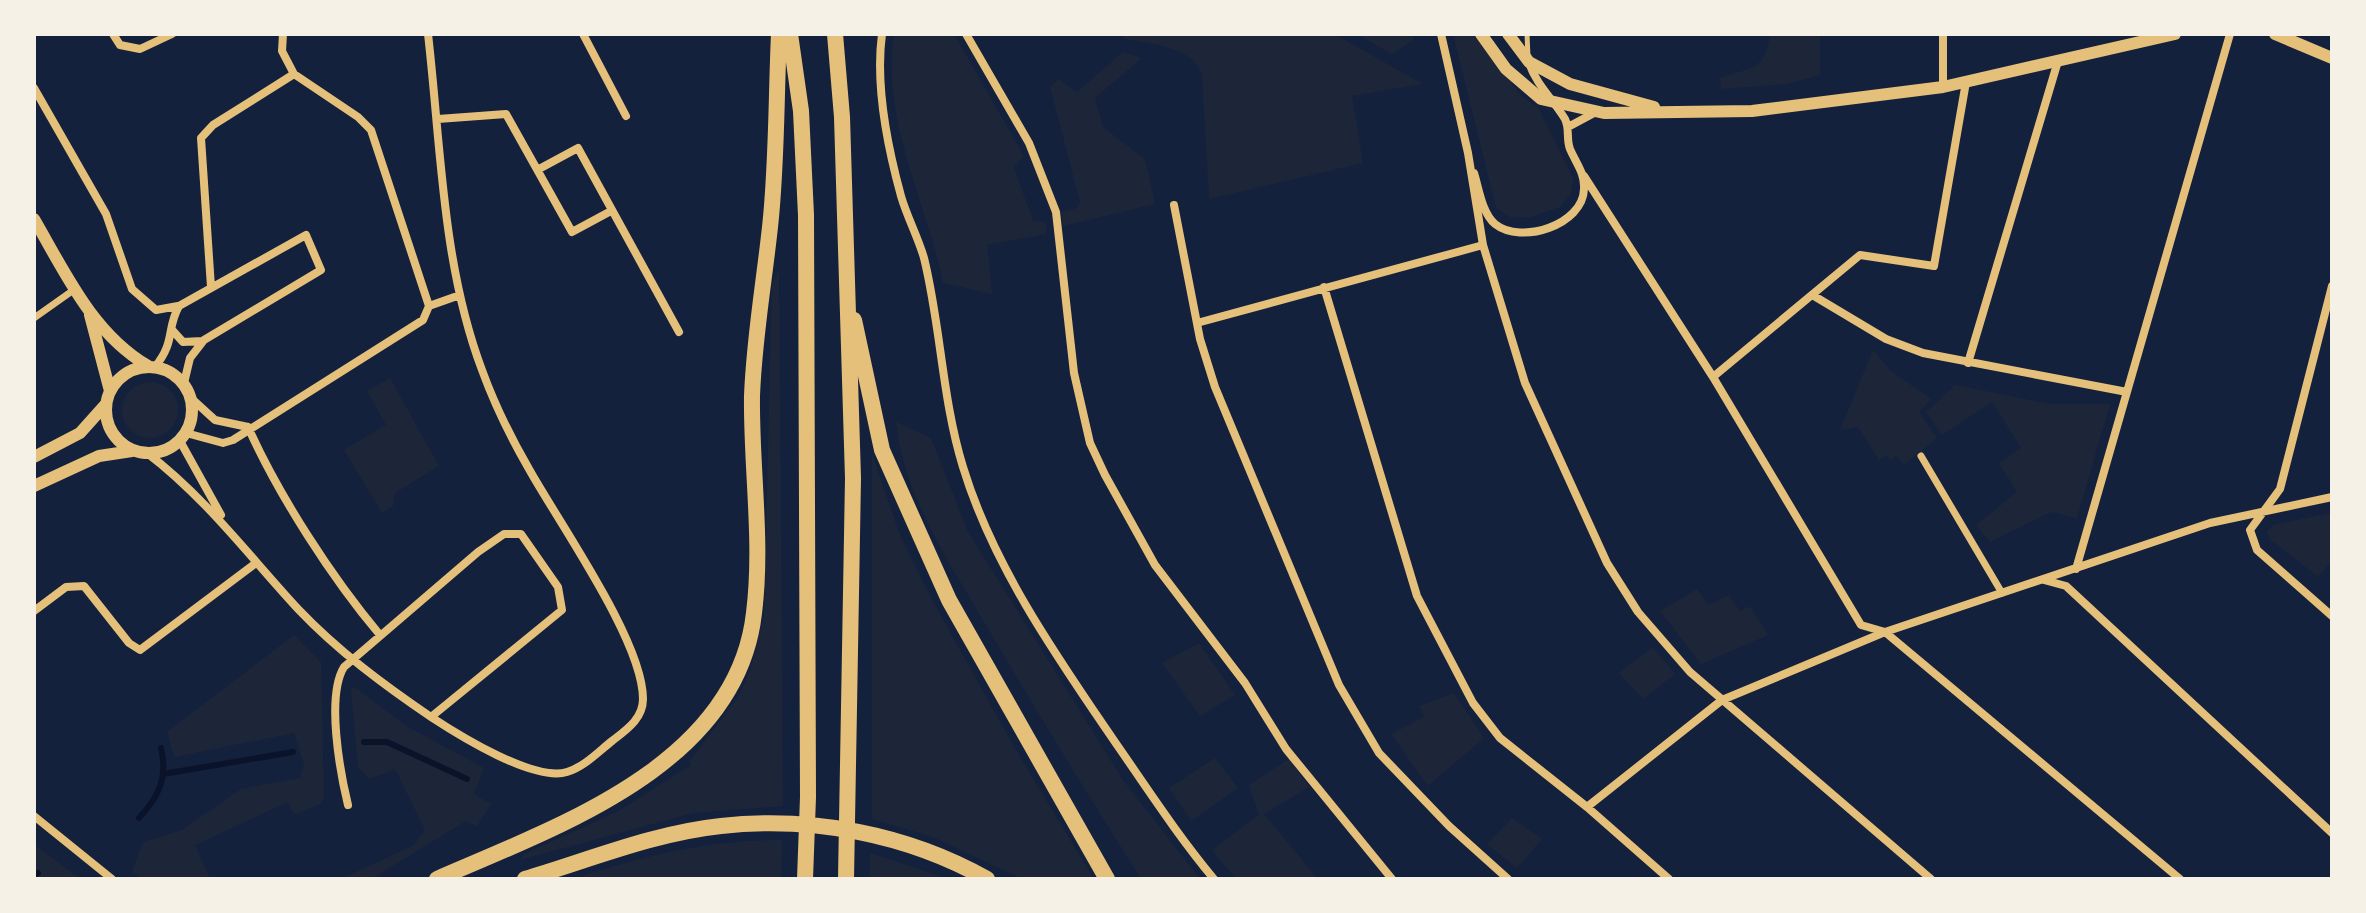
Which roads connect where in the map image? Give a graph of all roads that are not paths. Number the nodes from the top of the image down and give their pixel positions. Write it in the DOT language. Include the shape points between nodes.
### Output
graph roads {
  1 [pos="113,34"];
  2 [pos="172,34"];
  3 [pos="283,34"];
  4 [pos="428,34"];
  5 [pos="583,34"];
  6 [pos="779,34"];
  7 [pos="790,34"];
  8 [pos="835,34"];
  9 [pos="882,34"];
  10 [pos="966,34"];
  11 [pos="1441,34"];
  12 [pos="1481,34"];
  13 [pos="1508,34"];
  14 [pos="1527,34"];
  15 [pos="1943,34"];
  16 [pos="2175,34"];
  17 [pos="2230,34"];
  18 [pos="2275,34"];
  19 [pos="2332,58"];
  20 [pos="2058,61"];
  21 [pos="1529,62"];
  22 [pos="294,74"];
  23 [pos="1966,82"];
  24 [pos="1943,87"];
  25 [pos="34,88"];
  26 [pos="1554,104"];
  27 [pos="1665,110"];
  28 [pos="1596,112"];
  29 [pos="626,116"];
  30 [pos="438,119"];
  31 [pos="1568,127"];
  32 [pos="1468,153"];
  33 [pos="539,169"];
  34 [pos="1584,176"];
  35 [pos="1174,205"];
  36 [pos="611,211"];
  37 [pos="34,219"];
  38 [pos="1483,245"];
  39 [pos="844,274"];
  40 [pos="211,287"];
  41 [pos="1324,287"];
  42 [pos="75,289"];
  43 [pos="2331,291"];
  44 [pos="460,295"];
  45 [pos="1814,296"];
  46 [pos="179,306"];
  47 [pos="429,306"];
  48 [pos="89,312"];
  49 [pos="34,318"];
  50 [pos="1197,323"];
  51 [pos="173,330"];
  52 [pos="679,332"];
  53 [pos="204,340"];
  54 [pos="1968,363"];
  55 [pos="151,366"];
  56 [pos="1713,377"];
  57 [pos="184,383"];
  58 [pos="2127,392"];
  59 [pos="108,398"];
  60 [pos="192,399"];
  61 [pos="248,427"];
  62 [pos="183,437"];
  63 [pos="141,452"];
  64 [pos="1921,456"];
  65 [pos="34,457"];
  66 [pos="34,486"];
  67 [pos="2332,497"];
  68 [pos="2266,509"];
  69 [pos="224,523"];
  70 [pos="256,563"];
  71 [pos="2076,569"];
  72 [pos="2043,580"];
  73 [pos="2002,593"];
  74 [pos="34,611"];
  75 [pos="2332,616"];
  76 [pos="1885,632"];
  77 [pos="380,635"];
  78 [pos="351,659"];
  79 [pos="1722,700"];
  80 [pos="431,717"];
  81 [pos="348,805"];
  82 [pos="1587,807"];
  83 [pos="34,816"];
  84 [pos="2332,833"];
  85 [pos="112,879"];
  86 [pos="437,879"];
  87 [pos="525,879"];
  88 [pos="805,879"];
  89 [pos="846,879"];
  90 [pos="987,879"];
  91 [pos="1107,879"];
  92 [pos="1214,879"];
  93 [pos="1392,879"];
  94 [pos="1508,879"];
  95 [pos="1669,879"];
  96 [pos="1931,879"];
  97 [pos="2180,879"];
  1 -- 2 [label="street" via="120,45 140,49"];
  3 -- 22 [label="street" via="282,51"];
  4 -- 30 [label="street"];
  5 -- 29 [label="street"];
  6 -- 86 [label="highway" via="771,224 752,394 757,589 746,654 721,705 661,764 584,811"];
  7 -- 88 [label="highway" via="801,111 806,215"];
  8 -- 39 [label="highway"];
  9 -- 92 [label="street" via="879,69 885,114 901,196 929,279 963,469 1000,555 1075,684"];
  10 -- 93 [label="street" via="1029,143 1056,212 1074,373 1090,443 1105,475 1155,565 1245,683 1286,749"];
  11 -- 32 [label="street"];
  12 -- 26 [label="street" via="1522,86"];
  13 -- 21 [label="street"];
  14 -- 21 [label="lane"];
  15 -- 24 [label="street"];
  16 -- 20 [label="street"];
  17 -- 58 [label="street"];
  18 -- 19 [label="street"];
  20 -- 23 [label="street"];
  20 -- 54 [label="street"];
  21 -- 26 [label="street"];
  21 -- 27 [label="street" via="1592,92"];
  22 -- 40 [label="street" via="201,138"];
  22 -- 47 [label="street" via="371,130"];
  23 -- 24 [label="street"];
  23 -- 45 [label="street" via="1934,266 1860,255"];
  24 -- 27 [label="street" via="1803,107"];
  25 -- 46 [label="street" via="106,214 132,289 156,310"];
  26 -- 28 [label="street"];
  26 -- 31 [label="street"];
  27 -- 28 [label="street"];
  28 -- 31 [label="street"];
  30 -- 33 [label="street" via="506,114"];
  30 -- 44 [label="street"];
  31 -- 34 [label="street" via="1569,147"];
  32 -- 34 [label="street" via="1490,218 1516,232 1553,226 1575,213 1584,195"];
  32 -- 38 [label="street"];
  33 -- 36 [label="street" via="572,232"];
  33 -- 36 [label="street" via="578,148"];
  34 -- 56 [label="street"];
  35 -- 50 [label="street"];
  36 -- 52 [label="street"];
  37 -- 42 [label="street"];
  38 -- 41 [label="street"];
  38 -- 79 [label="street" via="1525,383 1607,563 1638,612"];
  39 -- 89 [label="highway" via="853,478"];
  39 -- 91 [label="highway" via="882,450 949,600"];
  40 -- 46 [label="street"];
  40 -- 53 [label="street" via="306,235 321,270"];
  41 -- 50 [label="street"];
  41 -- 82 [label="street" via="1417,596 1473,703 1500,738"];
  42 -- 48 [label="street"];
  42 -- 49 [label="street"];
  43 -- 68 [label="street" via="2280,489"];
  44 -- 47 [label="street"];
  44 -- 80 [label="street" via="483,372 527,467 591,572 641,678 642,710 577,769 556,775 524,766"];
  45 -- 54 [label="street" via="1886,339"];
  45 -- 56 [label="street"];
  46 -- 51 [label="street"];
  47 -- 61 [label="street" via="423,320"];
  48 -- 55 [label="street" via="121,347"];
  48 -- 59 [label="street"];
  50 -- 94 [label="street" via="1215,387 1339,685 1379,753"];
  51 -- 53 [label="street" via="183,342"];
  51 -- 55 [label="street" via="170,348"];
  53 -- 57 [label="street" via="190,358"];
  54 -- 58 [label="street"];
  55 -- 57 [label="street"];
  55 -- 59 [label="street" via="125,374"];
  56 -- 76 [label="street" via="1861,625"];
  57 -- 60 [label="street"];
  58 -- 71 [label="street"];
  59 -- 63 [label="street" via="112,433"];
  59 -- 65 [label="street" via="80,433"];
  60 -- 61 [label="street" via="215,420"];
  60 -- 62 [label="street" via="191,422"];
  61 -- 62 [label="street" via="228,443"];
  61 -- 77 [label="street" via="336,577"];
  62 -- 63 [label="street" via="159,452"];
  62 -- 69 [label="street"];
  63 -- 66 [label="street" via="99,456"];
  63 -- 69 [label="street"];
  64 -- 73 [label="street"];
  67 -- 68 [label="street"];
  68 -- 71 [label="street"];
  68 -- 75 [label="street" via="2253,521 2252,544"];
  69 -- 70 [label="street"];
  70 -- 74 [label="street" via="140,650 84,586 66,587"];
  70 -- 78 [label="street"];
  71 -- 72 [label="street"];
  72 -- 73 [label="street"];
  72 -- 84 [label="street" via="2066,586"];
  73 -- 76 [label="street"];
  76 -- 79 [label="street"];
  76 -- 97 [label="street"];
  77 -- 78 [label="street"];
  77 -- 80 [label="street" via="504,534 521,534 551,576 563,599 559,616"];
  78 -- 80 [label="street"];
  78 -- 81 [label="street" via="340,673 337,695 339,769"];
  79 -- 82 [label="street"];
  79 -- 96 [label="street"];
  82 -- 95 [label="street"];
  83 -- 85 [label="street"];
  87 -- 90 [label="highway" via="662,838 720,826 775,824 831,826 896,840"];
}
